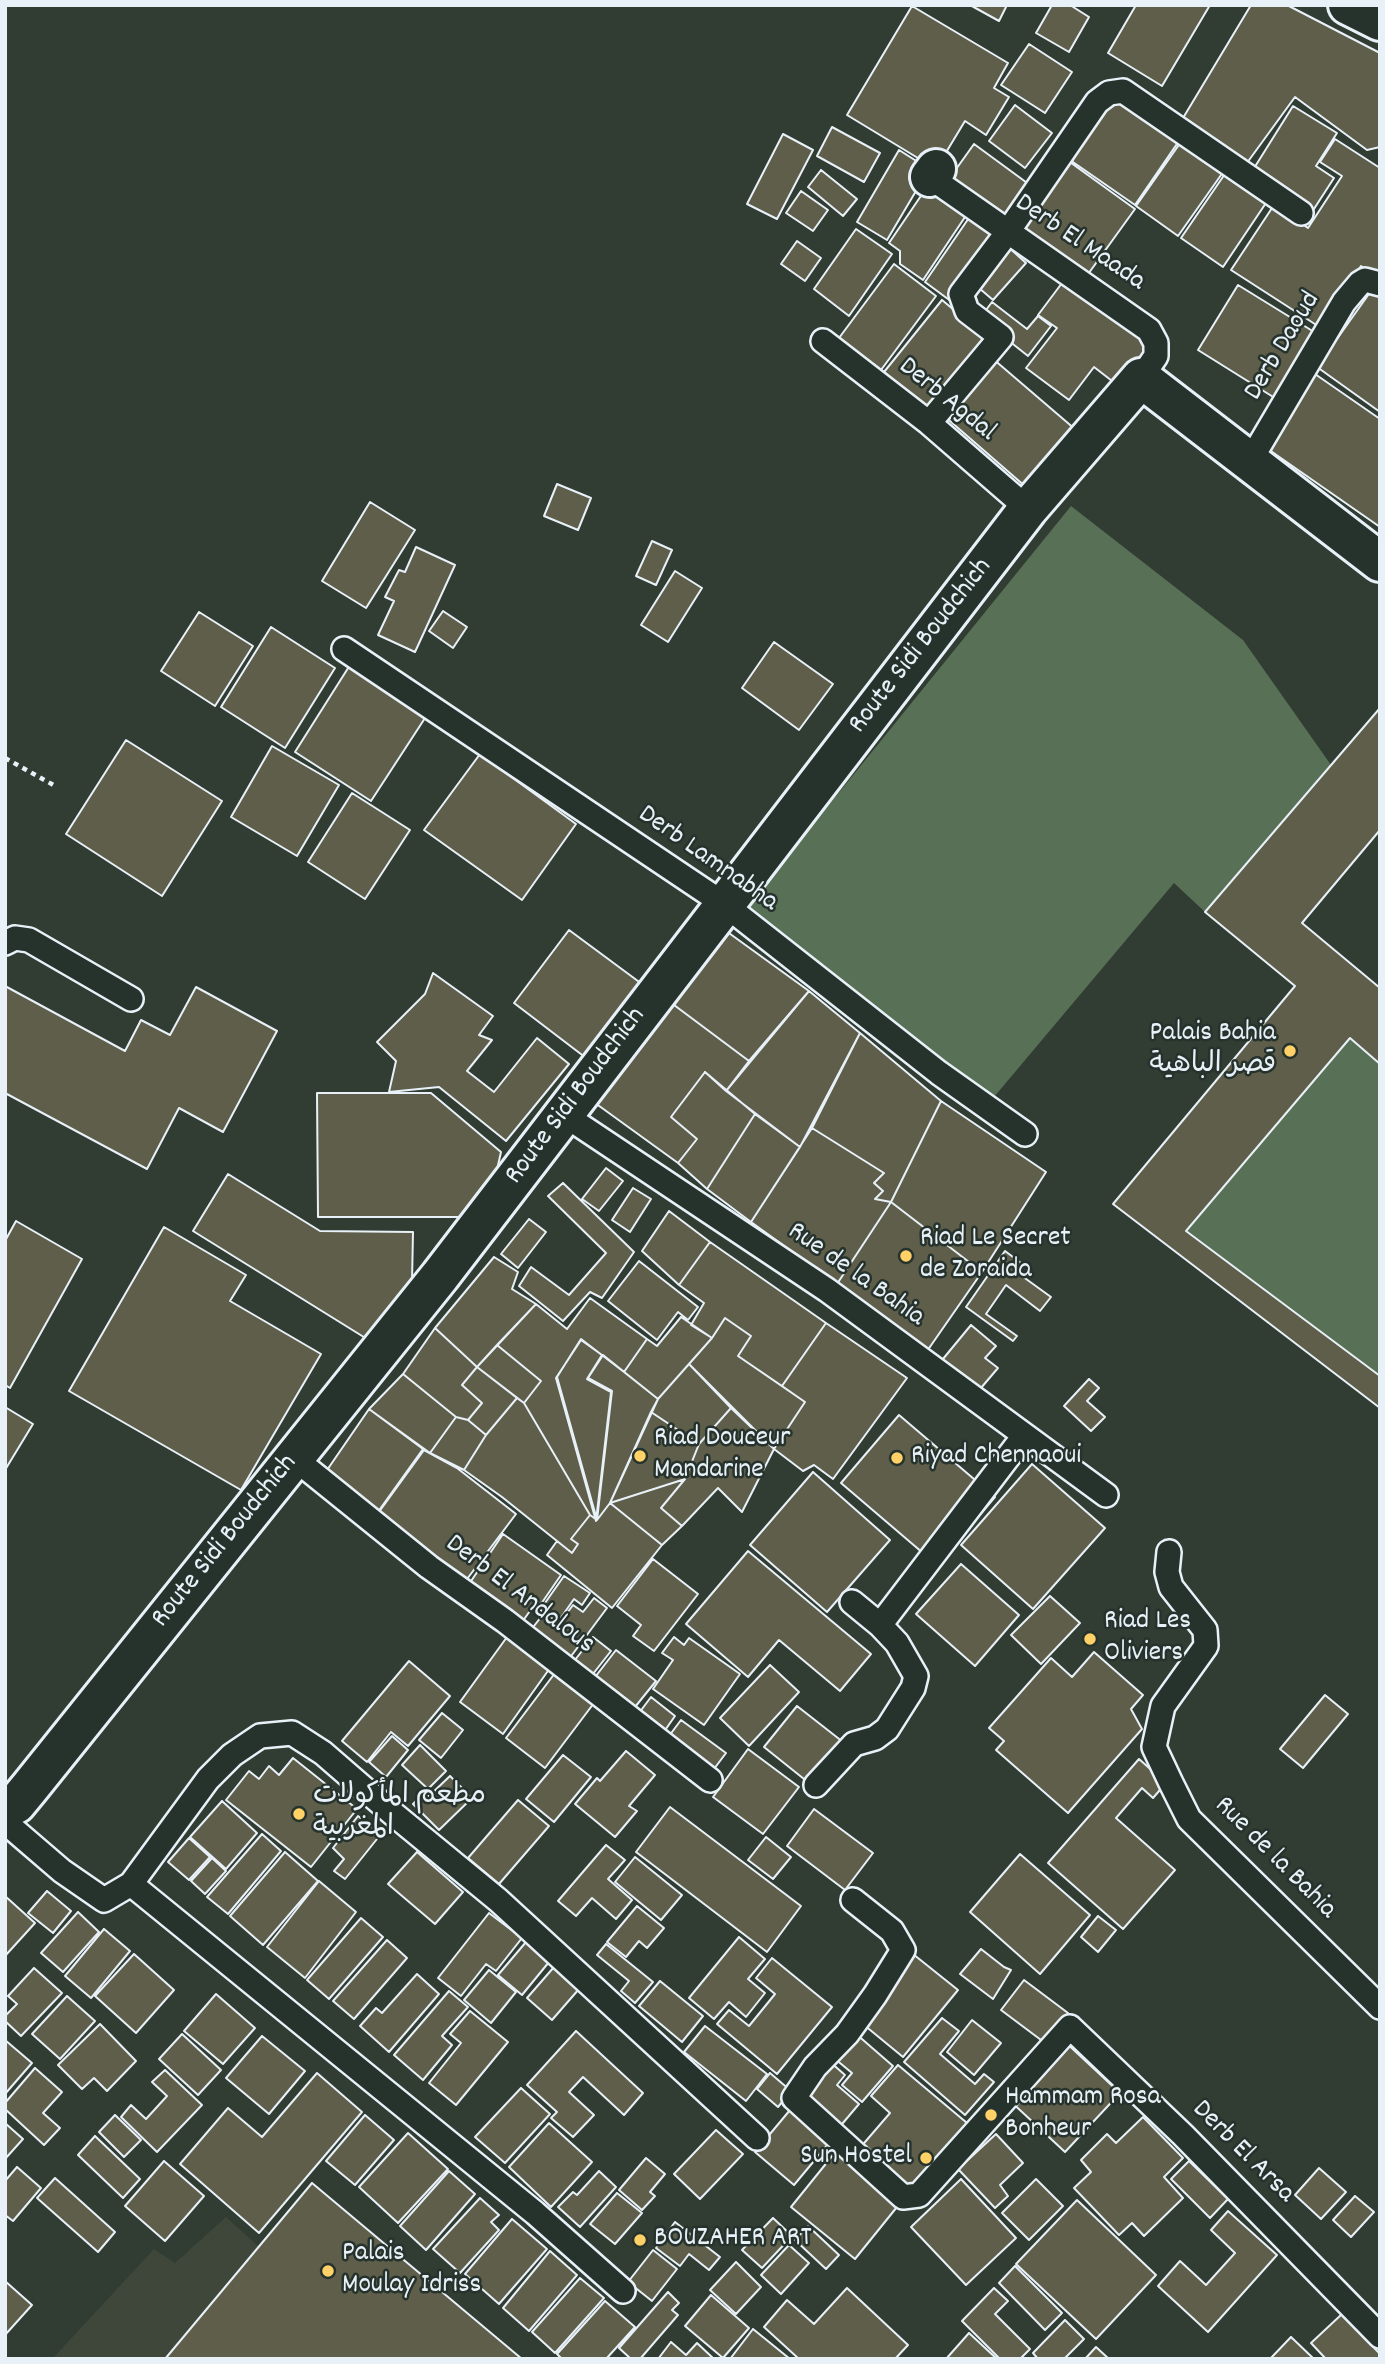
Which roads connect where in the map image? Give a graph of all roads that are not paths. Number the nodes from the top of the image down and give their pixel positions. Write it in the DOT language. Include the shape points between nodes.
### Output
graph roads {
  1 [pos="1348,5"];
  2 [pos="1380,20"];
  3 [pos="933,173"];
  4 [pos="1301,213"];
  5 [pos="1007,233"];
  6 [pos="1380,284"];
  7 [pos="823,341"];
  8 [pos="1142,377"];
  9 [pos="929,423"];
  10 [pos="1250,461"];
  11 [pos="1028,509"];
  12 [pos="1380,562"];
  13 [pos="344,649"];
  14 [pos="724,904"];
  15 [pos="5,943"];
  16 [pos="131,999"];
  17 [pos="563,1114"];
  18 [pos="1025,1134"];
  19 [pos="1024,1436"];
  20 [pos="294,1458"];
  21 [pos="1106,1495"];
  22 [pos="1169,1552"];
  23 [pos="852,1602"];
  24 [pos="880,1625"];
  25 [pos="710,1780"];
  26 [pos="816,1785"];
  27 [pos="5,1809"];
  28 [pos="5,1822"];
  29 [pos="131,1884"];
  30 [pos="853,1900"];
  31 [pos="1380,2007"];
  32 [pos="757,2138"];
  33 [pos="623,2291"];
  34 [pos="1380,2336"];
  1 -- 2 [label="street"];
  3 -- 5 [label="lane, Derb El Maada"];
  4 -- 5 [label="lane" via="1123,91 1109,93 1097,102"];
  5 -- 8 [label="lane, Derb El Maada" via="1149,330 1156,342 1156,356"];
  5 -- 9 [label="lane" via="961,294 967,311 1000,337"];
  6 -- 10 [label="lane, Derb Daoud" via="1365,280 1344,302"];
  7 -- 9 [label="lane, Derb Agdal"];
  8 -- 10 [label="street"];
  8 -- 11 [label="street, Route Sidi Boudchich"];
  9 -- 11 [label="lane, Derb Agdal"];
  10 -- 12 [label="street"];
  11 -- 14 [label="street, Route Sidi Boudchich"];
  13 -- 14 [label="lane, Derb Lamnabha"];
  14 -- 17 [label="street, Route Sidi Boudchich"];
  14 -- 18 [label="lane, Derb Lamnabha" via="939,1073"];
  15 -- 16 [label="lane" via="15,938 29,940"];
  17 -- 19 [label="lane, Rue de la Bahia" via="827,1290"];
  17 -- 20 [label="street, Route Sidi Boudchich"];
  19 -- 21 [label="lane, Rue de la Bahia"];
  19 -- 24 [label="lane"];
  20 -- 25 [label="lane, Derb El Andalous" via="429,1567"];
  20 -- 27 [label="street, Route Sidi Boudchich" via="30,1787 16,1804"];
  22 -- 31 [label="lane, Rue de la Bahia" via="1171,1587 1205,1630 1206,1646 1163,1706 1154,1747 1165,1771 1189,1819"];
  23 -- 24 [label="lane"];
  24 -- 26 [label="lane" via="909,1661 916,1676 914,1688 887,1729 854,1744"];
  28 -- 29 [label="lane" via="104,1900"];
  29 -- 32 [label="lane" via="208,1779 232,1755 260,1736 292,1733 323,1753 498,1899"];
  29 -- 33 [label="lane" via="535,2213"];
  30 -- 34 [label="lane, Derb El Arsa" via="892,1931 903,1950 847,2034 815,2067 794,2098 903,2196 919,2195 1070,2026"];
}
